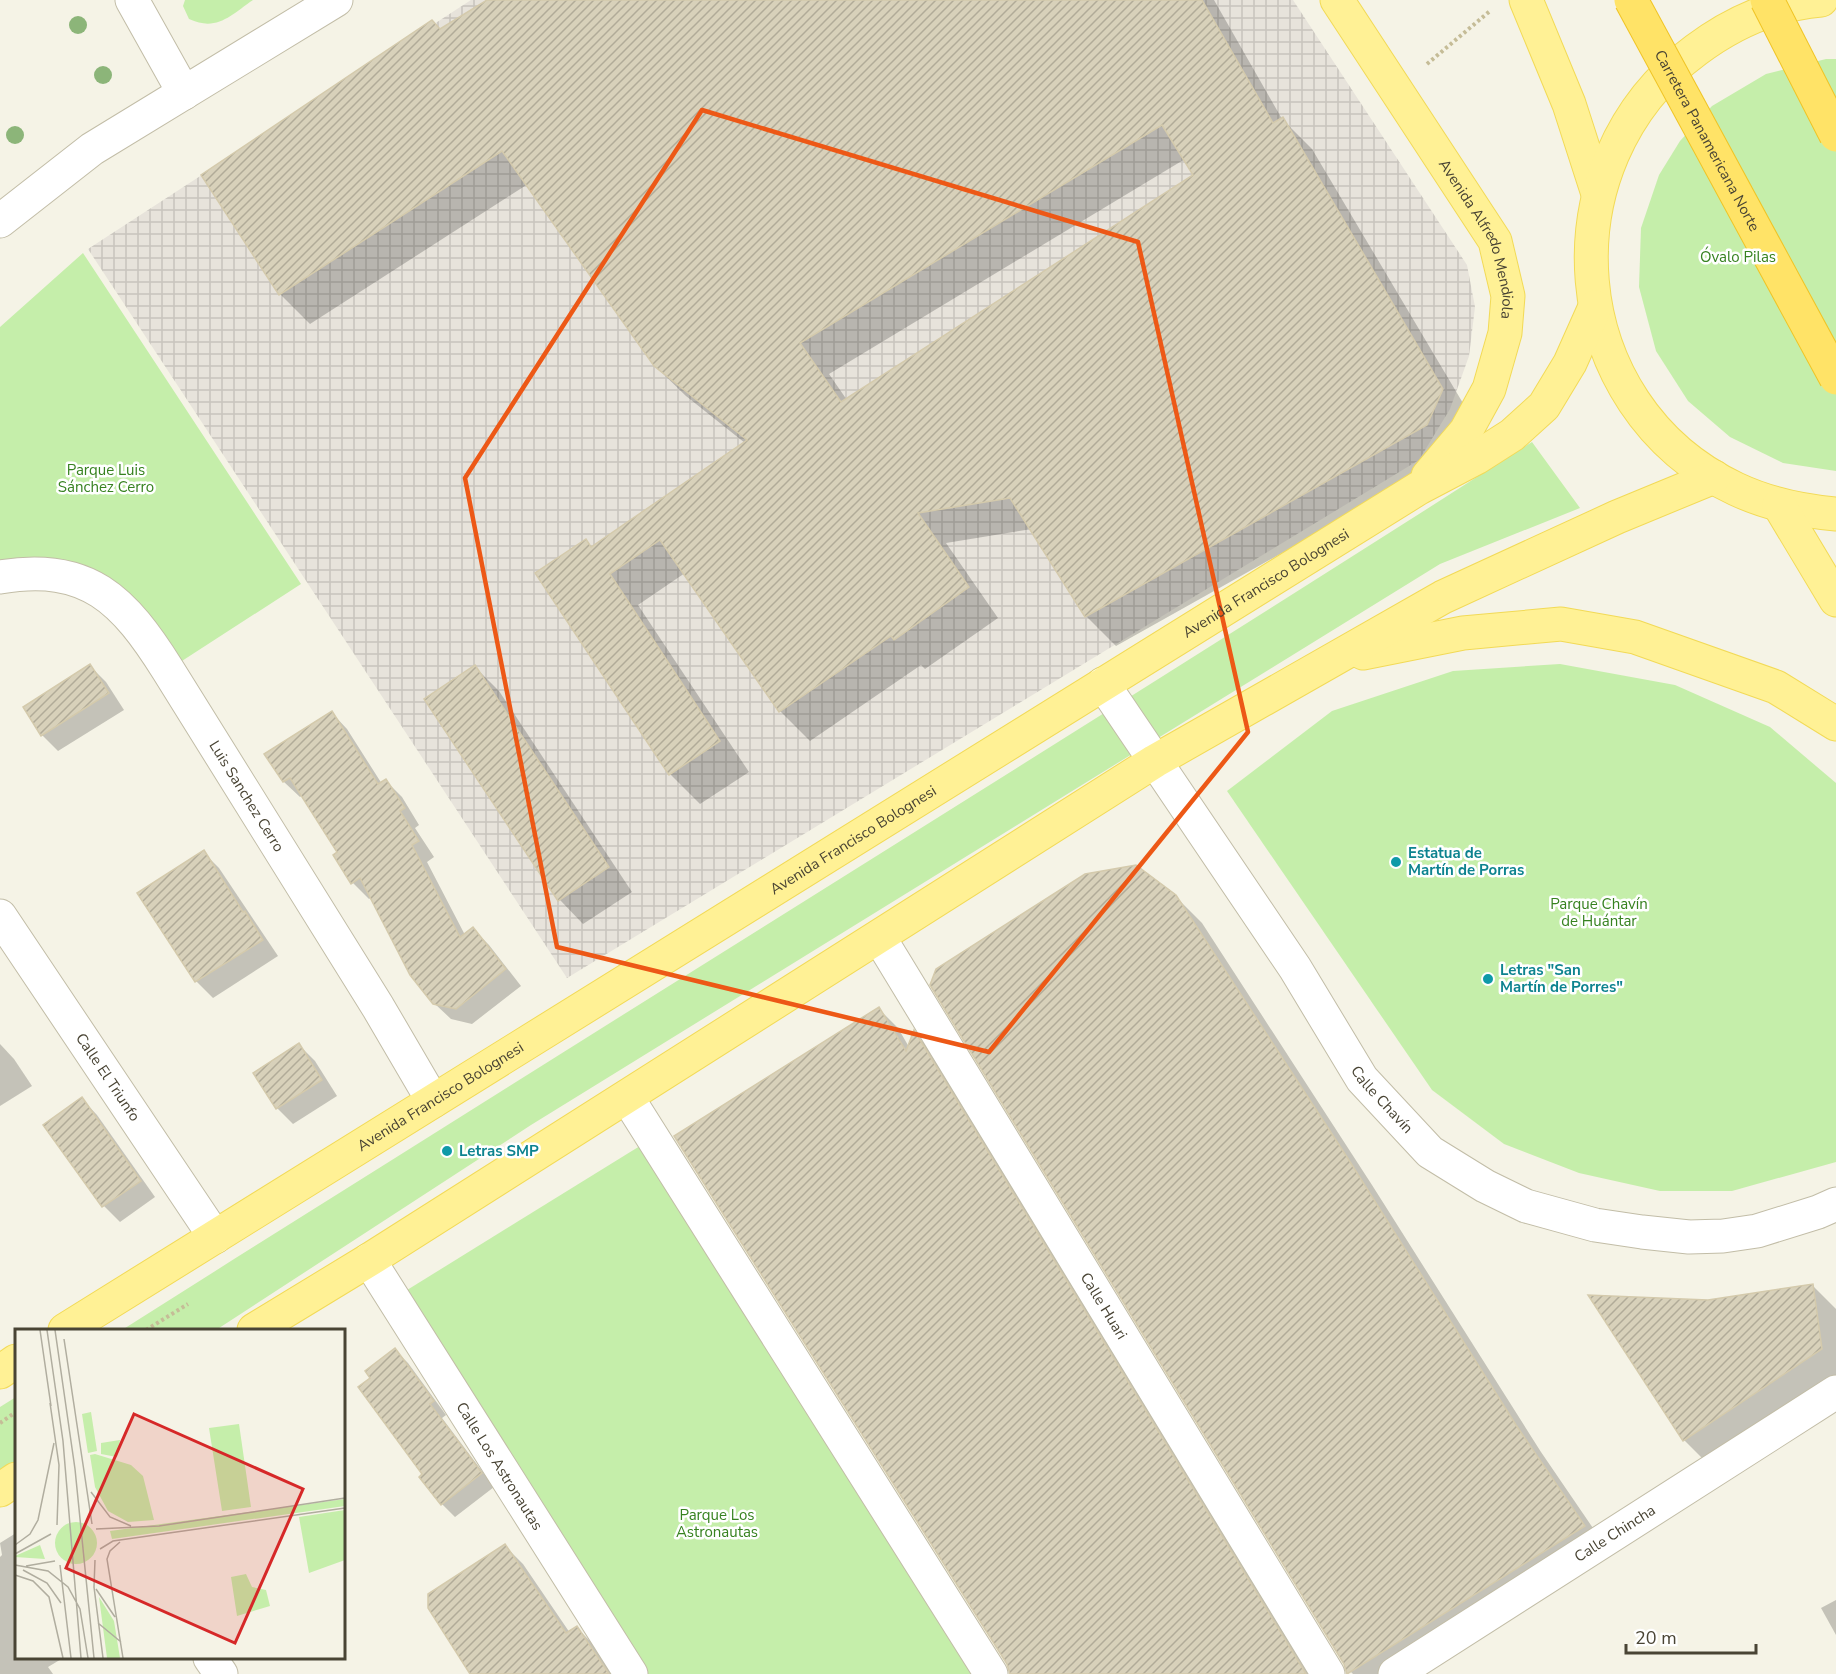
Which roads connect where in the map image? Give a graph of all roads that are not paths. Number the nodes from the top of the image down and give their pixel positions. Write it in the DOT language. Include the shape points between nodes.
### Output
graph roads {
  1 [pos="132,0"];
  2 [pos="336,0"];
  3 [pos="1337,0"];
  4 [pos="1526,0"];
  5 [pos="1631,0"];
  6 [pos="1767,0"];
  7 [pos="1821,0"];
  8 [pos="184,93"];
  9 [pos="1836,135"];
  10 [pos="1598,194"];
  11 [pos="0,221"];
  12 [pos="1595,307"];
  13 [pos="1836,378"];
  14 [pos="1714,477"];
  15 [pos="1419,488"];
  16 [pos="1779,505"];
  17 [pos="1836,514"];
  18 [pos="0,577"];
  19 [pos="1836,600"];
  20 [pos="1332,660"];
  21 [pos="1103,684"];
  22 [pos="1836,724"];
  23 [pos="1155,761"];
  24 [pos="0,916"];
  25 [pos="879,937"];
  26 [pos="627,1097"];
  27 [pos="433,1101"];
  28 [pos="1830,1216"];
  29 [pos="215,1237"];
  30 [pos="369,1260"];
  31 [pos="67,1329"];
  32 [pos="256,1329"];
  33 [pos="15,1362"];
  34 [pos="0,1371"];
  35 [pos="1836,1392"];
  36 [pos="15,1480"];
  37 [pos="0,1490"];
  38 [pos="211,1659"];
  39 [pos="221,1674"];
  40 [pos="631,1674"];
  41 [pos="992,1674"];
  42 [pos="1328,1674"];
  43 [pos="1395,1674"];
  1 -- 8 [label="street"];
  2 -- 8 [label="street"];
  3 -- 15 [label="main road, Avenida Alfredo Mendiola" via="1495,241 1508,296 1505,333 1489,389 1466,431"];
  4 -- 10 [label="main road" via="1569,104"];
  5 -- 13 [label="highway, Carretera Panamericana Norte, bridge"];
  6 -- 9 [label="highway, bridge"];
  7 -- 10 [label="main road" via="1757,15 1707,41 1686,57 1631,118 1606,168"];
  8 -- 11 [label="street" via="92,149"];
  10 -- 12 [label="main road" via="1590,250"];
  12 -- 14 [label="main road" via="1613,365 1645,417 1666,440"];
  12 -- 15 [label="main road, Avenida Francisco Bolognesi" via="1570,363 1544,406 1476,458"];
  14 -- 16 [label="main road"];
  14 -- 20 [label="main road" via="1443,597"];
  15 -- 21 [label="main road, Avenida Francisco Bolognesi"];
  16 -- 17 [label="main road"];
  16 -- 19 [label="main road"];
  18 -- 27 [label="street, Luis Sanchez Cerro" via="50,573 72,578 108,596 138,626"];
  20 -- 22 [label="main road" via="1463,633 1561,624 1635,637 1776,687"];
  20 -- 23 [label="main road"];
  21 -- 23 [label="street, Calle Chavín"];
  21 -- 27 [label="main road, Avenida Francisco Bolognesi"];
  23 -- 25 [label="main road"];
  23 -- 28 [label="street, Calle Chavín" via="1295,968 1362,1079 1415,1137 1440,1158 1526,1206 1595,1225 1723,1236"];
  24 -- 29 [label="street, Calle El Triunfo"];
  25 -- 26 [label="main road"];
  25 -- 42 [label="street, Calle Huari"];
  26 -- 30 [label="main road"];
  26 -- 41 [label="street"];
  27 -- 29 [label="main road, Avenida Francisco Bolognesi"];
  29 -- 31 [label="main road, Avenida Francisco Bolognesi"];
  30 -- 32 [label="main road"];
  30 -- 40 [label="street, Calle Los Astronautas"];
  33 -- 34 [label="main road"];
  35 -- 43 [label="street, Calle Chincha"];
  36 -- 37 [label="main road"];
  38 -- 39 [label="street"];
}
